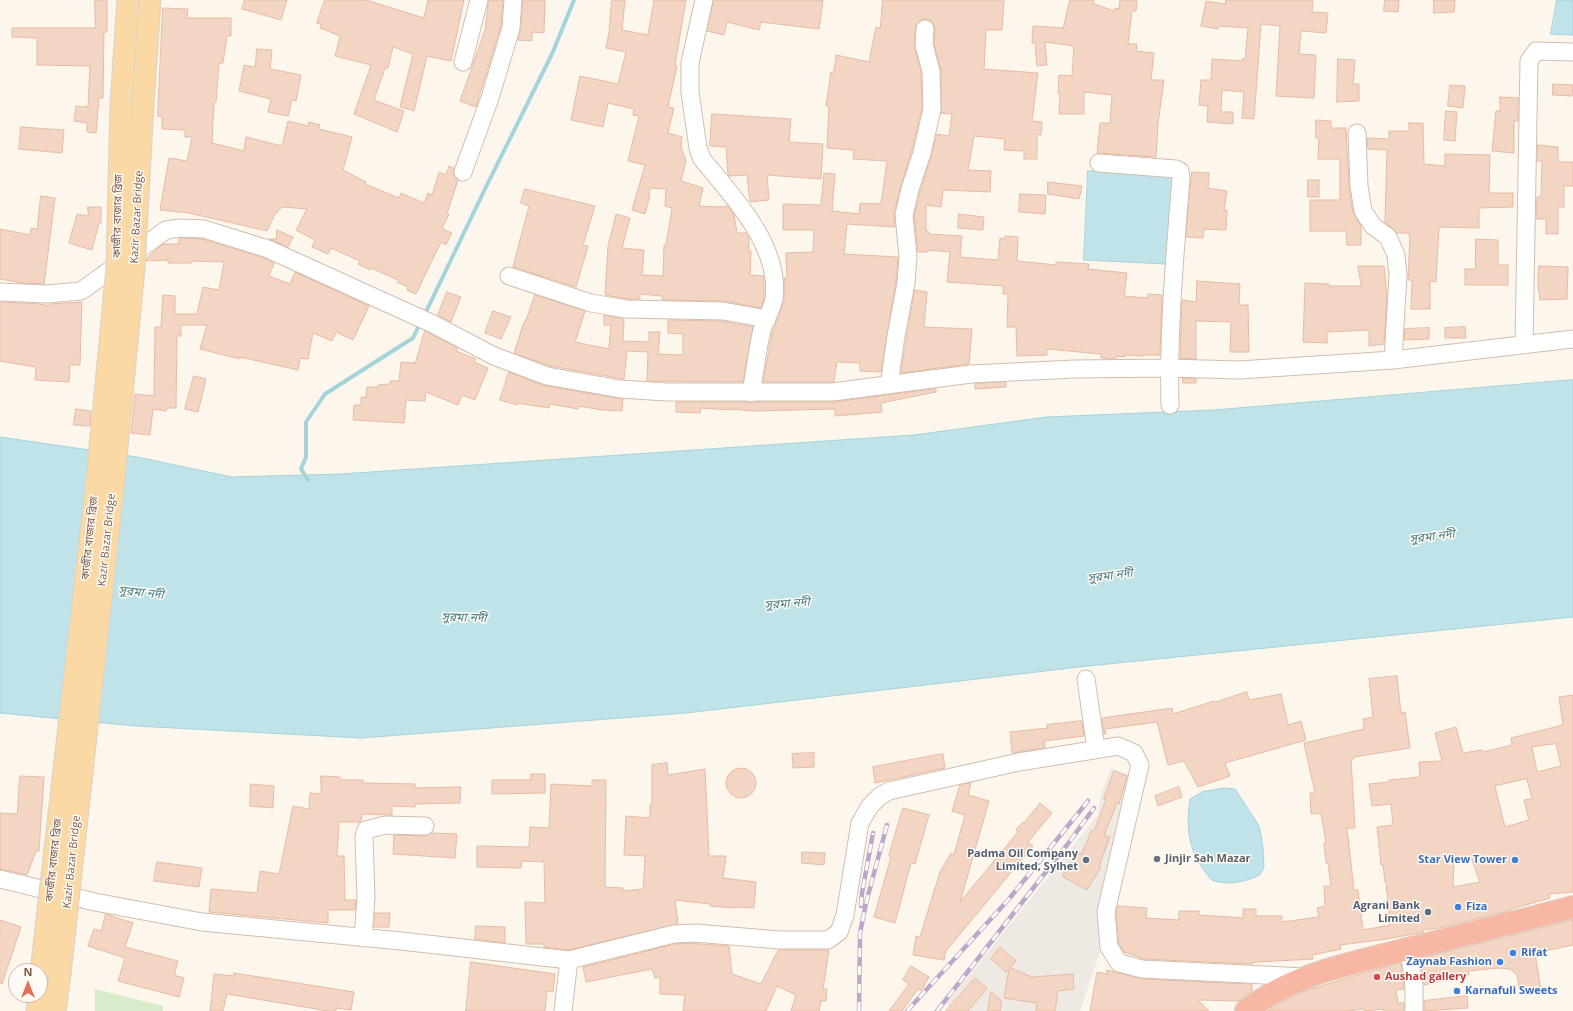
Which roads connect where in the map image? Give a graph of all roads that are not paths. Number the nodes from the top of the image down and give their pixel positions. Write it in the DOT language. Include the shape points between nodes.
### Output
graph roads {
  1 [pos="128,0"];
  2 [pos="150,0"];
  3 [pos="479,0"];
  4 [pos="513,0"];
  5 [pos="704,0"];
  6 [pos="925,29"];
  7 [pos="1573,52"];
  8 [pos="463,62"];
  9 [pos="1357,133"];
  10 [pos="1099,163"];
  11 [pos="463,172"];
  12 [pos="509,276"];
  13 [pos="0,292"];
  14 [pos="767,319"];
  15 [pos="1573,339"];
  16 [pos="1524,345"];
  17 [pos="1393,360"];
  18 [pos="1169,368"];
  19 [pos="889,385"];
  20 [pos="751,392"];
  21 [pos="1170,405"];
  22 [pos="1086,679"];
  23 [pos="1096,749"];
  24 [pos="424,826"];
  25 [pos="0,879"];
  26 [pos="1573,907"];
  27 [pos="363,938"];
  28 [pos="1409,949"];
  29 [pos="569,960"];
  30 [pos="48,967"];
  31 [pos="48,970"];
  32 [pos="1308,977"];
  33 [pos="48,981"];
  34 [pos="55,1011"];
  35 [pos="563,1011"];
  36 [pos="1246,1011"];
  37 [pos="1414,1011"];
  1 -- 30 [label="main road, কাজীর বাজার ব্রিজ, bridge" via="121,104 117,268"];
  2 -- 31 [label="main road, Kazir Bazar Bridge, bridge" via="134,268 112,496"];
  3 -- 8 [label="street"];
  4 -- 11 [label="street" via="511,28 490,98"];
  5 -- 14 [label="street" via="690,63 690,92 698,148 702,159 749,219 769,255 774,276 774,298"];
  6 -- 19 [label="street" via="924,45 931,71 932,109 904,215 908,257 906,283"];
  7 -- 16 [label="street" via="1536,51 1529,61"];
  9 -- 17 [label="street" via="1359,186 1363,211 1373,226 1388,237 1396,255 1398,275"];
  10 -- 18 [label="street" via="1180,171"];
  12 -- 14 [label="street" via="591,303 626,309 723,312"];
  13 -- 20 [label="street" via="47,294 82,291 166,230 204,229 268,249 433,324 494,356 547,376 620,389"];
  14 -- 20 [label="street" via="762,329"];
  15 -- 16 [label="street"];
  16 -- 17 [label="street"];
  17 -- 18 [label="street" via="1239,370"];
  18 -- 19 [label="street" via="972,374"];
  18 -- 21 [label="street"];
  19 -- 20 [label="street" via="833,392"];
  22 -- 23 [label="street"];
  23 -- 29 [label="street" via="1019,762 889,791 880,796 870,806 860,823 845,915 839,932 828,940 674,934"];
  23 -- 32 [label="street" via="1118,746 1134,753 1140,764 1106,912 1109,947 1119,963 1142,969"];
  24 -- 27 [label="street" via="385,825 366,830"];
  25 -- 27 [label="street" via="95,902 202,922"];
  26 -- 28 [label="highway"];
  27 -- 29 [label="street"];
  28 -- 32 [label="highway" via="1352,962"];
  28 -- 37 [label="street" via="1414,986"];
  29 -- 35 [label="street"];
  32 -- 36 [label="highway" via="1262,998"];
  33 -- 34 [label="main road"];
}
